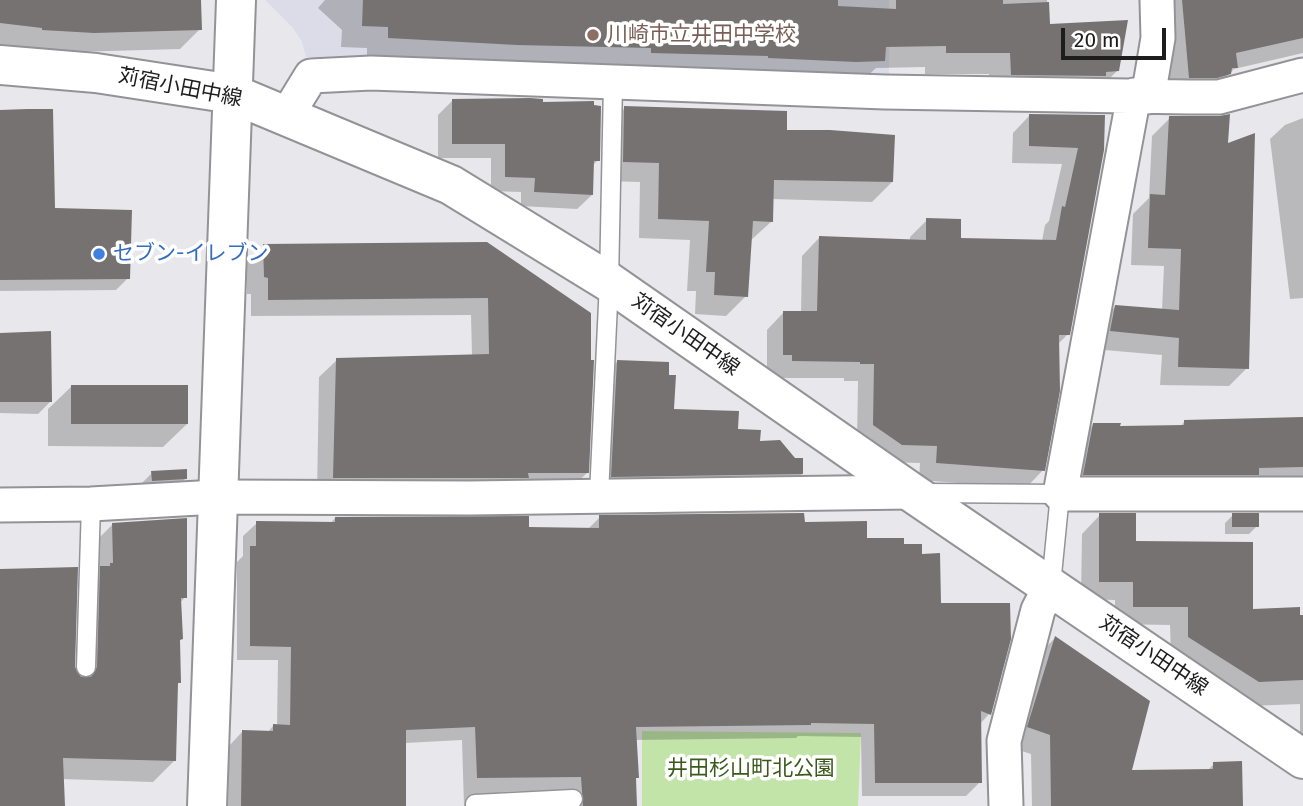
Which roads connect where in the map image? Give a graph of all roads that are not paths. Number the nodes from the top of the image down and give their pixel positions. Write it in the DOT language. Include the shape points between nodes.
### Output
graph roads {
  1 [pos="236,0"];
  2 [pos="1157,0"];
  3 [pos="0,65"];
  4 [pos="1303,75"];
  5 [pos="613,83"];
  6 [pos="233,94"];
  7 [pos="1141,96"];
  8 [pos="287,115"];
  9 [pos="609,282"];
  10 [pos="911,492"];
  11 [pos="1303,494"];
  12 [pos="599,495"];
  13 [pos="1060,495"];
  14 [pos="218,497"];
  15 [pos="91,504"];
  16 [pos="0,505"];
  17 [pos="1051,585"];
  18 [pos="86,667"];
  19 [pos="1303,759"];
  20 [pos="573,799"];
  21 [pos="475,804"];
  22 [pos="526,804"];
  23 [pos="207,806"];
  24 [pos="1006,806"];
  1 -- 6 [label="street"];
  2 -- 7 [label="street" via="1158,38"];
  3 -- 6 [label="street, 苅宿小田中線" via="96,73"];
  4 -- 7 [label="street" via="1219,97"];
  5 -- 7 [label="street"];
  5 -- 8 [label="street" via="371,73 311,76"];
  5 -- 9 [label="lane"];
  6 -- 8 [label="street, 苅宿小田中線"];
  6 -- 14 [label="street"];
  7 -- 13 [label="street"];
  8 -- 9 [label="street, 苅宿小田中線" via="451,185"];
  9 -- 10 [label="street, 苅宿小田中線"];
  9 -- 12 [label="lane"];
  10 -- 12 [label="street"];
  10 -- 13 [label="lane"];
  10 -- 17 [label="street, 苅宿小田中線"];
  11 -- 13 [label="street"];
  12 -- 14 [label="street"];
  13 -- 17 [label="lane"];
  14 -- 15 [label="street"];
  14 -- 23 [label="street"];
  15 -- 16 [label="street"];
  15 -- 18 [label="lane"];
  17 -- 19 [label="street, 苅宿小田中線"];
  17 -- 24 [label="street" via="1038,610 1004,741"];
  20 -- 22 [label="lane"];
  21 -- 22 [label="lane"];
}
